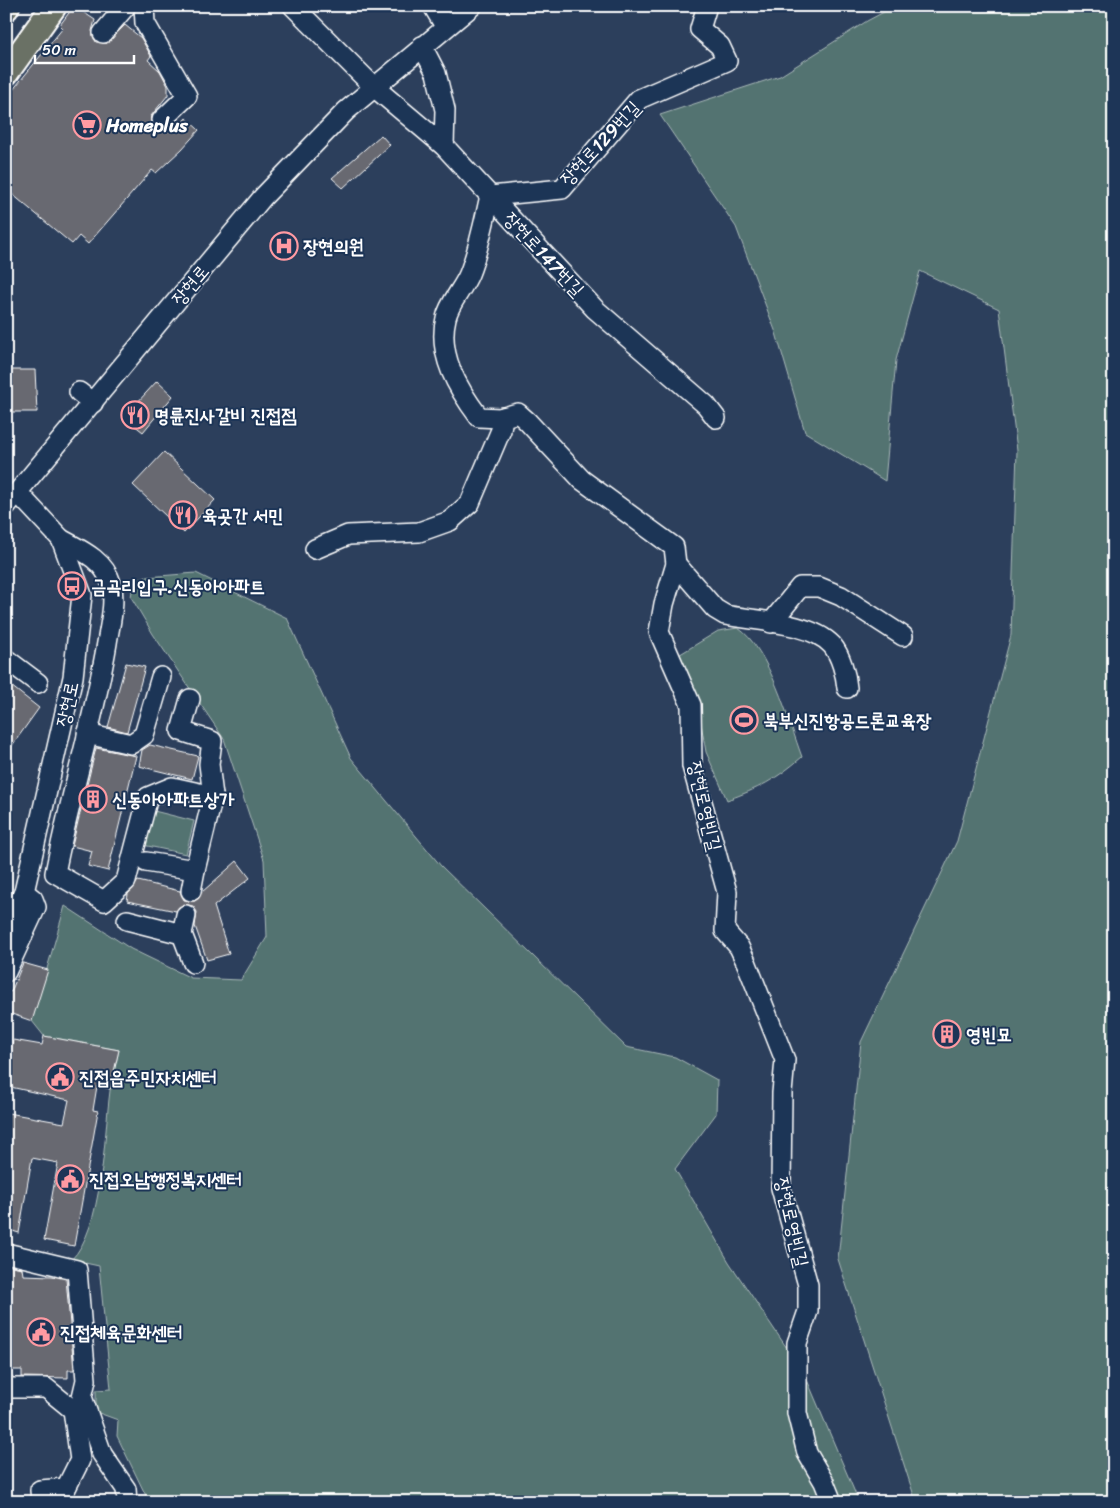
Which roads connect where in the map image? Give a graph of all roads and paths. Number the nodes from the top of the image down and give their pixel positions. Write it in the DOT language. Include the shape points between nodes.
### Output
graph roads {
  1 [pos="35,6"];
  2 [pos="54,6"];
  3 [pos="126,6"];
  4 [pos="293,6"];
  5 [pos="433,6"];
  6 [pos="472,6"];
  7 [pos="707,6"];
  8 [pos="143,22"];
  9 [pos="445,26"];
  10 [pos="103,33"];
  11 [pos="422,46"];
  12 [pos="6,51"];
  13 [pos="6,73"];
  14 [pos="374,87"];
  15 [pos="162,120"];
  16 [pos="444,146"];
  17 [pos="490,196"];
  18 [pos="503,417"];
  19 [pos="716,418"];
  20 [pos="12,499"];
  21 [pos="61,539"];
  22 [pos="315,549"];
  23 [pos="676,564"];
  24 [pos="771,623"];
  25 [pos="903,636"];
  26 [pos="6,658"];
  27 [pos="161,677"];
  28 [pos="38,683"];
  29 [pos="847,688"];
  30 [pos="190,699"];
  31 [pos="88,734"];
  32 [pos="213,796"];
  33 [pos="146,862"];
  34 [pos="195,870"];
  35 [pos="191,891"];
  36 [pos="24,892"];
  37 [pos="186,915"];
  38 [pos="127,920"];
  39 [pos="6,928"];
  40 [pos="182,934"];
  41 [pos="192,963"];
  42 [pos="6,972"];
  43 [pos="6,1254"];
  44 [pos="86,1380"];
  45 [pos="6,1385"];
  46 [pos="46,1388"];
  47 [pos="41,1502"];
  48 [pos="127,1502"];
  49 [pos="832,1502"];
  1 -- 12 [label="main road"];
  2 -- 13 [label="main road"];
  3 -- 10 [label="street"];
  4 -- 14 [label="street"];
  5 -- 9 [label="street"];
  6 -- 9 [label="street, 장현로"];
  7 -- 17 [label="street, 장현로129번길" via="700,29 720,46 727,61 638,99 562,188"];
  8 -- 15 [label="street" via="187,96"];
  9 -- 11 [label="street, 장현로"];
  11 -- 14 [label="street, 장현로"];
  11 -- 16 [label="street" via="436,73 445,110"];
  14 -- 16 [label="street, 장현로147번길"];
  14 -- 20 [label="street, 장현로" via="346,111 263,197 86,397"];
  16 -- 17 [label="street, 장현로147번길"];
  17 -- 18 [label="street" via="469,276 446,317 444,340 448,365 479,417"];
  17 -- 19 [label="street, 장현로147번길" via="596,309 706,405"];
  18 -- 22 [label="street" via="501,430 470,502 450,520 419,532 348,535"];
  18 -- 23 [label="street" via="518,413 582,480 674,548"];
  20 -- 21 [label="street, 장현로"];
  21 -- 31 [label="street" via="91,555 101,566 110,582 114,600"];
  21 -- 36 [label="street, 장현로" via="82,595 73,677"];
  23 -- 24 [label="street" via="715,609 725,615"];
  23 -- 49 [label="street, 장현로영빈길" via="659,632 691,706 692,766 727,892 725,931 739,948 785,1060 781,1188 808,1285 808,1311 797,1343 797,1413 807,1453"];
  24 -- 25 [label="street" via="800,587 819,587 841,596"];
  24 -- 29 [label="street" via="803,629 833,646 846,676"];
  26 -- 28 [label="street"];
  27 -- 31 [label="street" via="144,735 130,744"];
  30 -- 32 [label="street" via="181,731 212,741 209,764"];
  31 -- 32 [label="street" via="55,872 104,901 126,881 148,797 172,787"];
  32 -- 34 [label="street"];
  33 -- 34 [label="street"];
  34 -- 35 [label="street"];
  36 -- 39 [label="street, 장현로"];
  36 -- 42 [label="street" via="33,899 36,908"];
  37 -- 40 [label="street"];
  38 -- 40 [label="street"];
  40 -- 41 [label="street"];
  43 -- 44 [label="street" via="77,1270"];
  44 -- 46 [label="street" via="74,1387"];
  44 -- 48 [label="street" via="82,1397 102,1454 126,1489"];
  45 -- 46 [label="street" via="8,1388"];
  46 -- 47 [label="street" via="73,1410 80,1460 66,1488 40,1490"];
}
